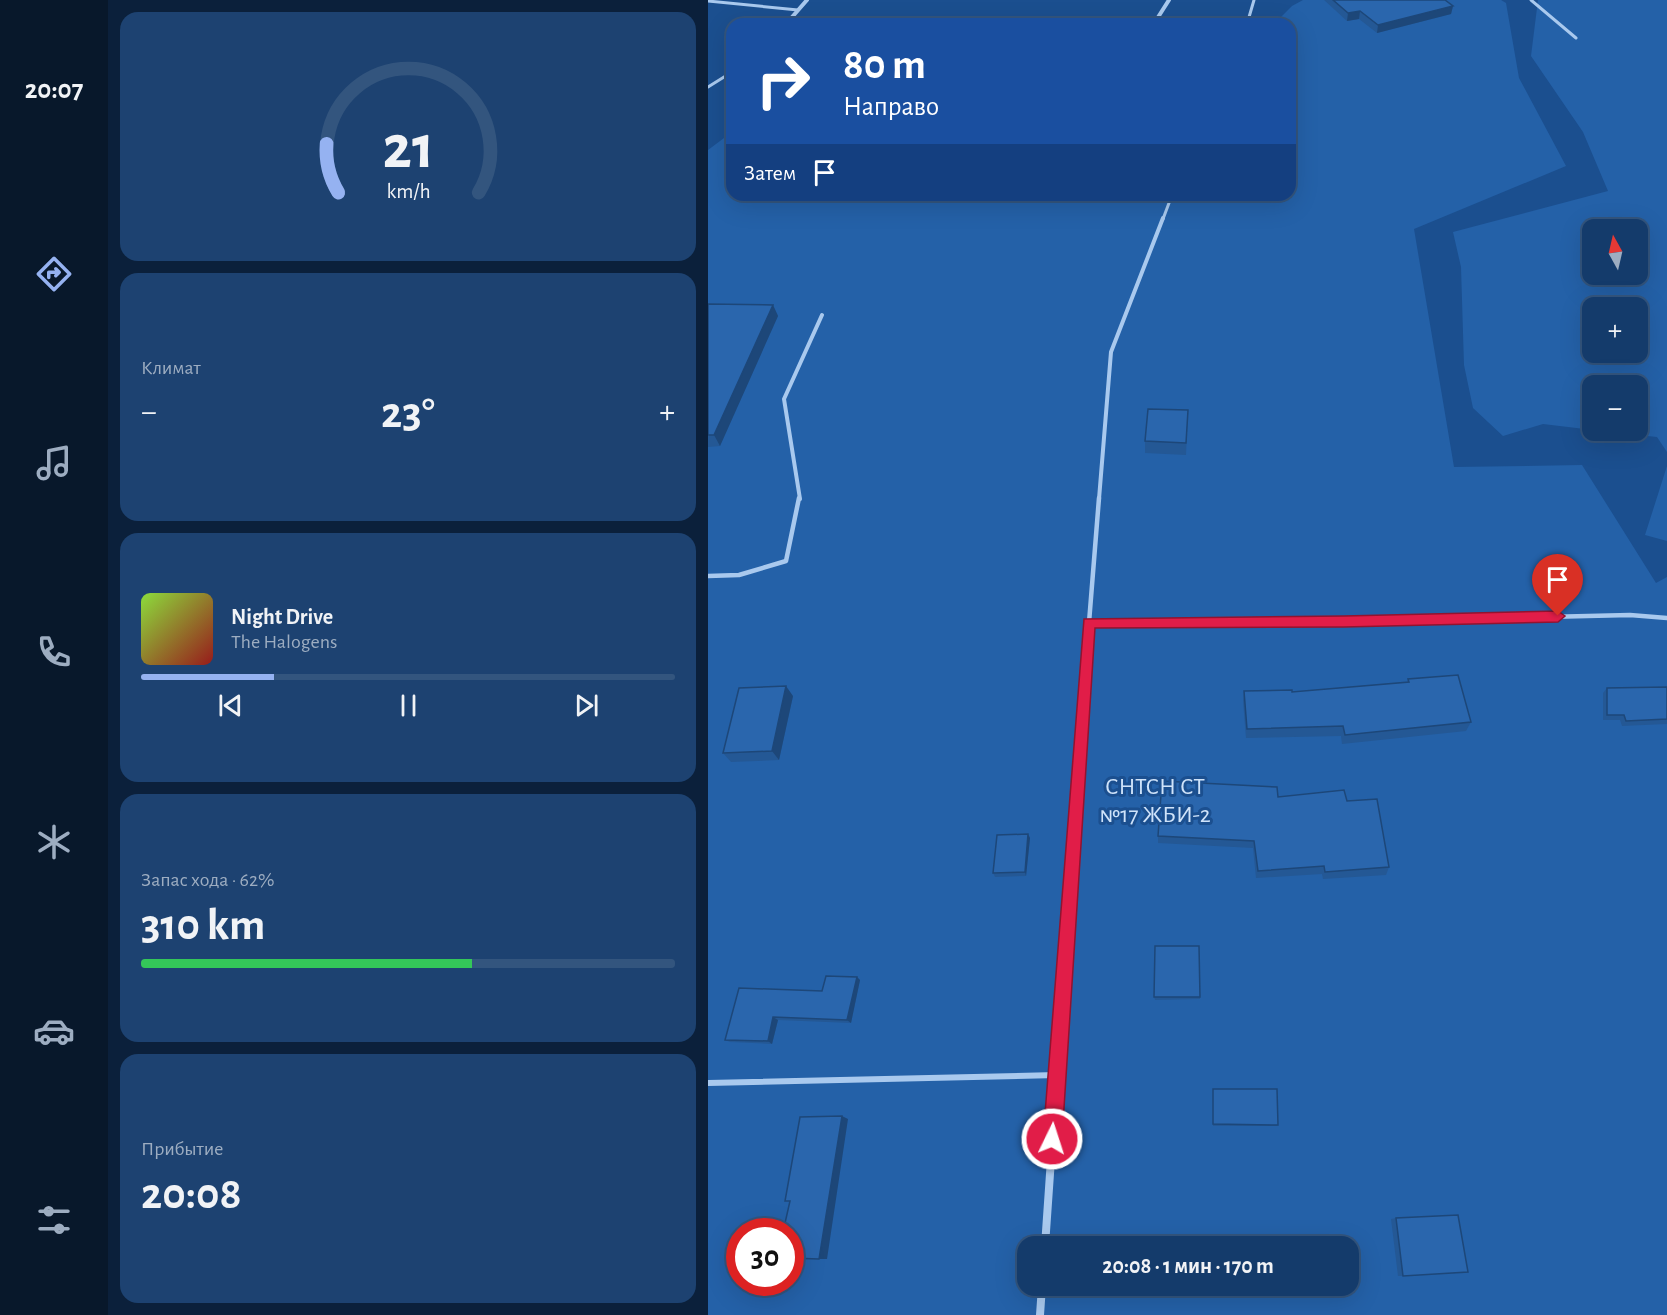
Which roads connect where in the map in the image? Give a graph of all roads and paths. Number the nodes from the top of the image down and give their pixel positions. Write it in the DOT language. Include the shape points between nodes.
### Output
graph roads {
  1 [pos="807,0"];
  2 [pos="1169,0"];
  3 [pos="1254,0"];
  4 [pos="1531,0"];
  5 [pos="708,1"];
  6 [pos="798,10"];
  7 [pos="791,18"];
  8 [pos="1158,18"];
  9 [pos="1249,18"];
  10 [pos="1576,38"];
  11 [pos="726,76"];
  12 [pos="708,87"];
  13 [pos="1170,201"];
  14 [pos="822,315"];
  15 [pos="708,576"];
  16 [pos="1667,618"];
  17 [pos="1089,622"];
  18 [pos="1082,710"];
  19 [pos="1057,1075"];
  20 [pos="708,1083"];
  21 [pos="1046,1236"];
  22 [pos="1041,1296"];
  23 [pos="1040,1315"];
  1 -- 6 [label="street"];
  2 -- 8 [label="street"];
  3 -- 9 [label="lane"];
  4 -- 10 [label="lane"];
  5 -- 6 [label="lane"];
  6 -- 7 [label="street"];
  11 -- 12 [label="lane"];
  13 -- 17 [label="lane" via="1111,352"];
  14 -- 15 [label="lane" via="784,399 800,501 786,561 739,575"];
  16 -- 17 [label="lane" via="1630,615 1344,622"];
  17 -- 18 [label="lane"];
  18 -- 19 [label="street"];
  19 -- 20 [label="lane"];
  19 -- 21 [label="street"];
  22 -- 23 [label="street"];
}
